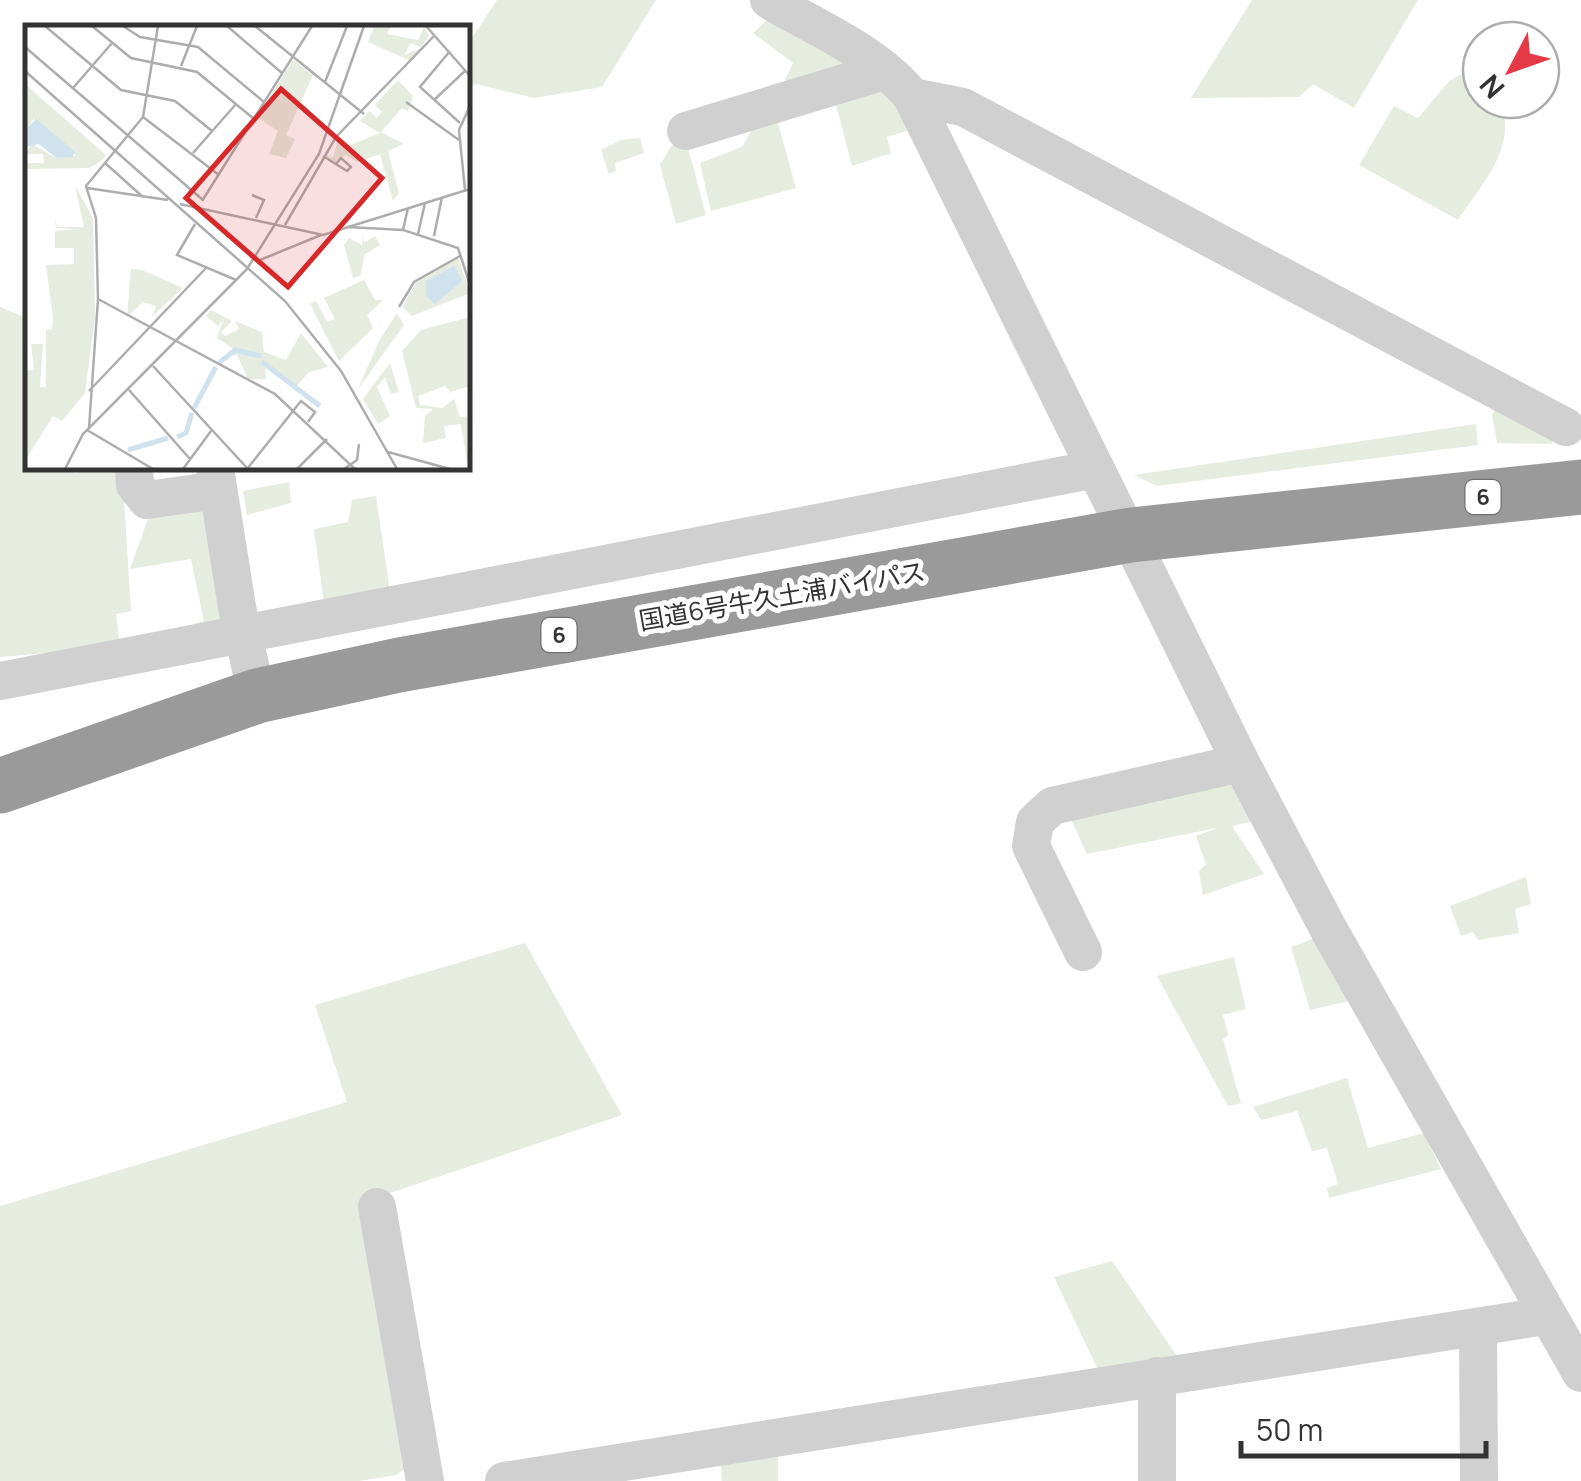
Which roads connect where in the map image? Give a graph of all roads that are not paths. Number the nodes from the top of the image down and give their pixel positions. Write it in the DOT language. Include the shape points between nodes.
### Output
graph roads {
  1 [pos="770,0"];
  2 [pos="884,72"];
  3 [pos="912,97"];
  4 [pos="686,132"];
  5 [pos="1566,427"];
  6 [pos="1096,469"];
  7 [pos="134,470"];
  8 [pos="217,479"];
  9 [pos="1581,487"];
  10 [pos="1131,535"];
  11 [pos="244,636"];
  12 [pos="0,681"];
  13 [pos="258,696"];
  14 [pos="1241,763"];
  15 [pos="0,786"];
  16 [pos="1083,952"];
  17 [pos="377,1207"];
  18 [pos="1545,1316"];
  19 [pos="1478,1330"];
  20 [pos="1581,1373"];
  21 [pos="1158,1376"];
  22 [pos="425,1481"];
  23 [pos="504,1481"];
  24 [pos="1157,1481"];
  25 [pos="1478,1481"];
  1 -- 2 [label="street"];
  2 -- 3 [label="street"];
  2 -- 4 [label="street"];
  3 -- 5 [label="street" via="963,107"];
  3 -- 6 [label="street"];
  6 -- 10 [label="street"];
  6 -- 11 [label="street"];
  7 -- 8 [label="street" via="147,500"];
  8 -- 11 [label="street"];
  9 -- 10 [label="highway, 国道6号牛久土浦バイパス / 6"];
  10 -- 13 [label="highway, 国道6号牛久土浦バイパス / 6" via="527,640"];
  10 -- 14 [label="street"];
  11 -- 12 [label="street"];
  11 -- 13 [label="street"];
  13 -- 15 [label="highway, 国道6号牛久土浦バイパス / 6"];
  14 -- 16 [label="street" via="1052,806 1035,822 1031,846"];
  14 -- 18 [label="street"];
  17 -- 22 [label="street"];
  18 -- 19 [label="street"];
  18 -- 20 [label="street"];
  19 -- 21 [label="street"];
  19 -- 25 [label="street"];
  21 -- 23 [label="street"];
  21 -- 24 [label="street"];
}
